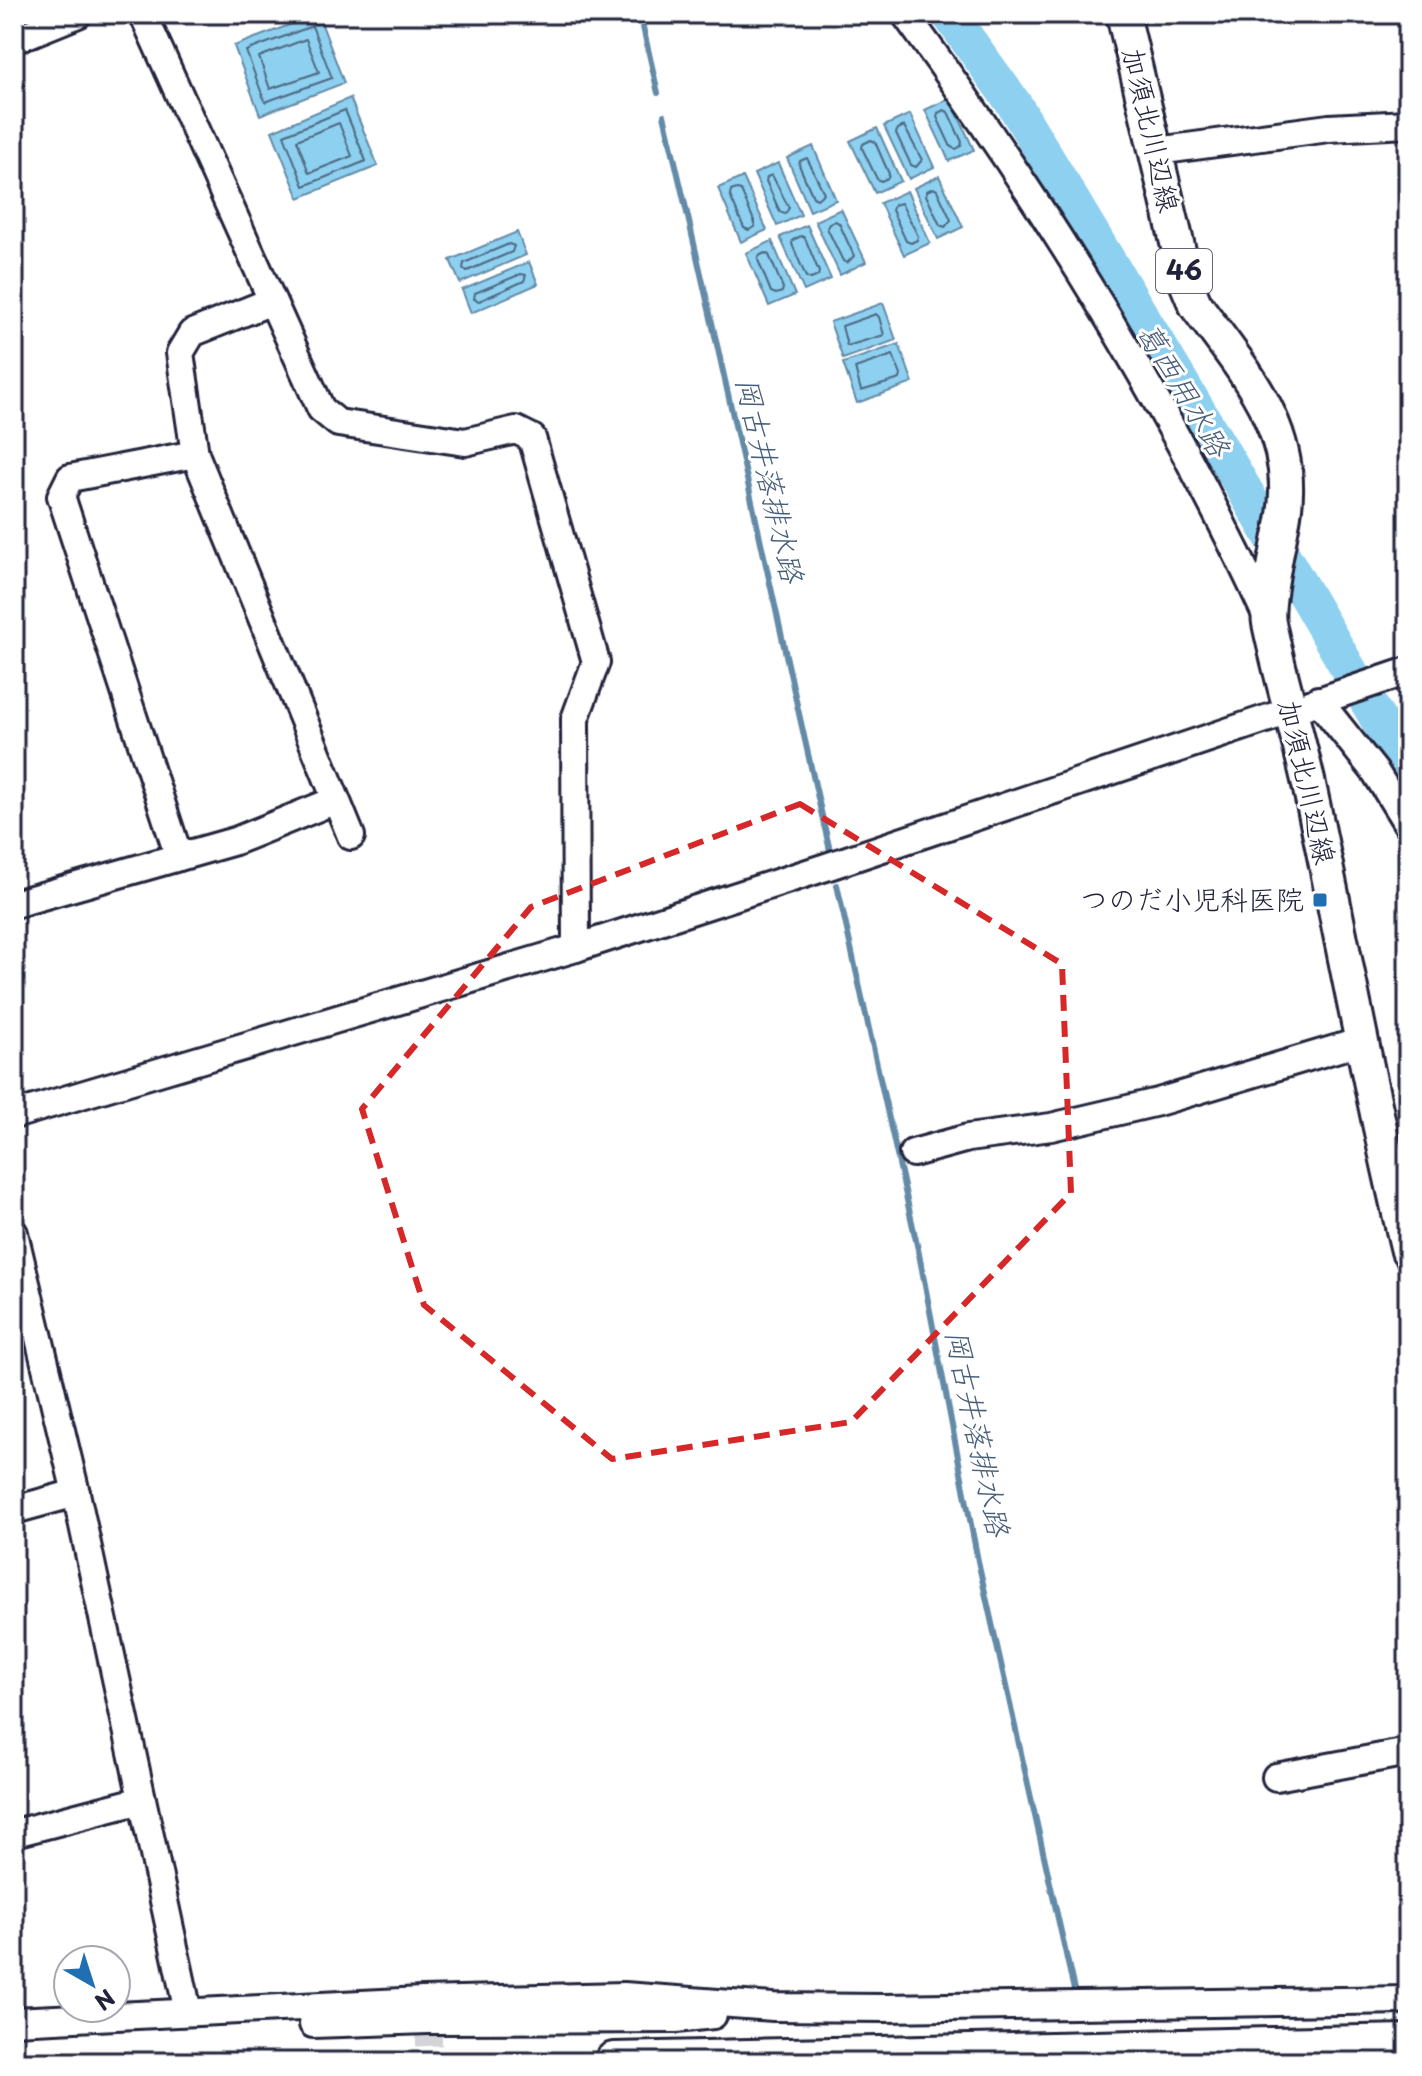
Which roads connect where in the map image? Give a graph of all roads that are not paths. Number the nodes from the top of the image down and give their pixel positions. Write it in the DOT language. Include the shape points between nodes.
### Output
graph roads {
  1 [pos="78,14"];
  2 [pos="143,14"];
  3 [pos="905,14"];
  4 [pos="1123,14"];
  5 [pos="14,40"];
  6 [pos="1408,124"];
  7 [pos="1157,151"];
  8 [pos="272,301"];
  9 [pos="195,454"];
  10 [pos="1270,607"];
  11 [pos="1398,674"];
  12 [pos="1305,704"];
  13 [pos="336,800"];
  14 [pos="1408,825"];
  15 [pos="351,836"];
  16 [pos="179,857"];
  17 [pos="14,904"];
  18 [pos="576,948"];
  19 [pos="1362,1041"];
  20 [pos="14,1115"];
  21 [pos="913,1153"];
  22 [pos="14,1233"];
  23 [pos="1408,1251"];
  24 [pos="76,1493"];
  25 [pos="14,1510"];
  26 [pos="1408,1752"];
  27 [pos="1276,1777"];
  28 [pos="142,1800"];
  29 [pos="19,1832"];
  30 [pos="1408,2000"];
  31 [pos="188,2012"];
  32 [pos="14,2021"];
  33 [pos="1408,2044"];
  34 [pos="614,2062"];
  1 -- 5 [label="street"];
  2 -- 8 [label="street"];
  3 -- 10 [label="street" via="967,98 1127,347"];
  4 -- 7 [label="main road, 加須北川辺線 / 46"];
  6 -- 7 [label="street" via="1329,128"];
  7 -- 10 [label="main road, 加須北川辺線 / 46" via="1195,304 1270,411 1279,439 1285,507"];
  8 -- 9 [label="street" via="192,333 180,353"];
  8 -- 18 [label="street" via="321,409 338,423 465,442 516,430 532,438 596,662 575,719"];
  9 -- 13 [label="street"];
  9 -- 16 [label="street" via="70,478 61,496"];
  10 -- 12 [label="main road, 加須北川辺線 / 46"];
  11 -- 12 [label="street"];
  12 -- 14 [label="street" via="1376,773"];
  12 -- 18 [label="street"];
  12 -- 19 [label="main road, 加須北川辺線 / 46"];
  13 -- 15 [label="street"];
  13 -- 16 [label="street" via="235,841"];
  16 -- 17 [label="street"];
  18 -- 20 [label="street"];
  19 -- 21 [label="street" via="1143,1105"];
  19 -- 23 [label="main road, 加須北川辺線 / 46"];
  22 -- 24 [label="street"];
  24 -- 25 [label="street"];
  24 -- 28 [label="street"];
  26 -- 27 [label="street"];
  28 -- 29 [label="street"];
  28 -- 31 [label="street"];
  30 -- 31 [label="street" via="884,2008 773,2007 624,1996"];
  31 -- 32 [label="street"];
  33 -- 34 [label="highway"];
}
